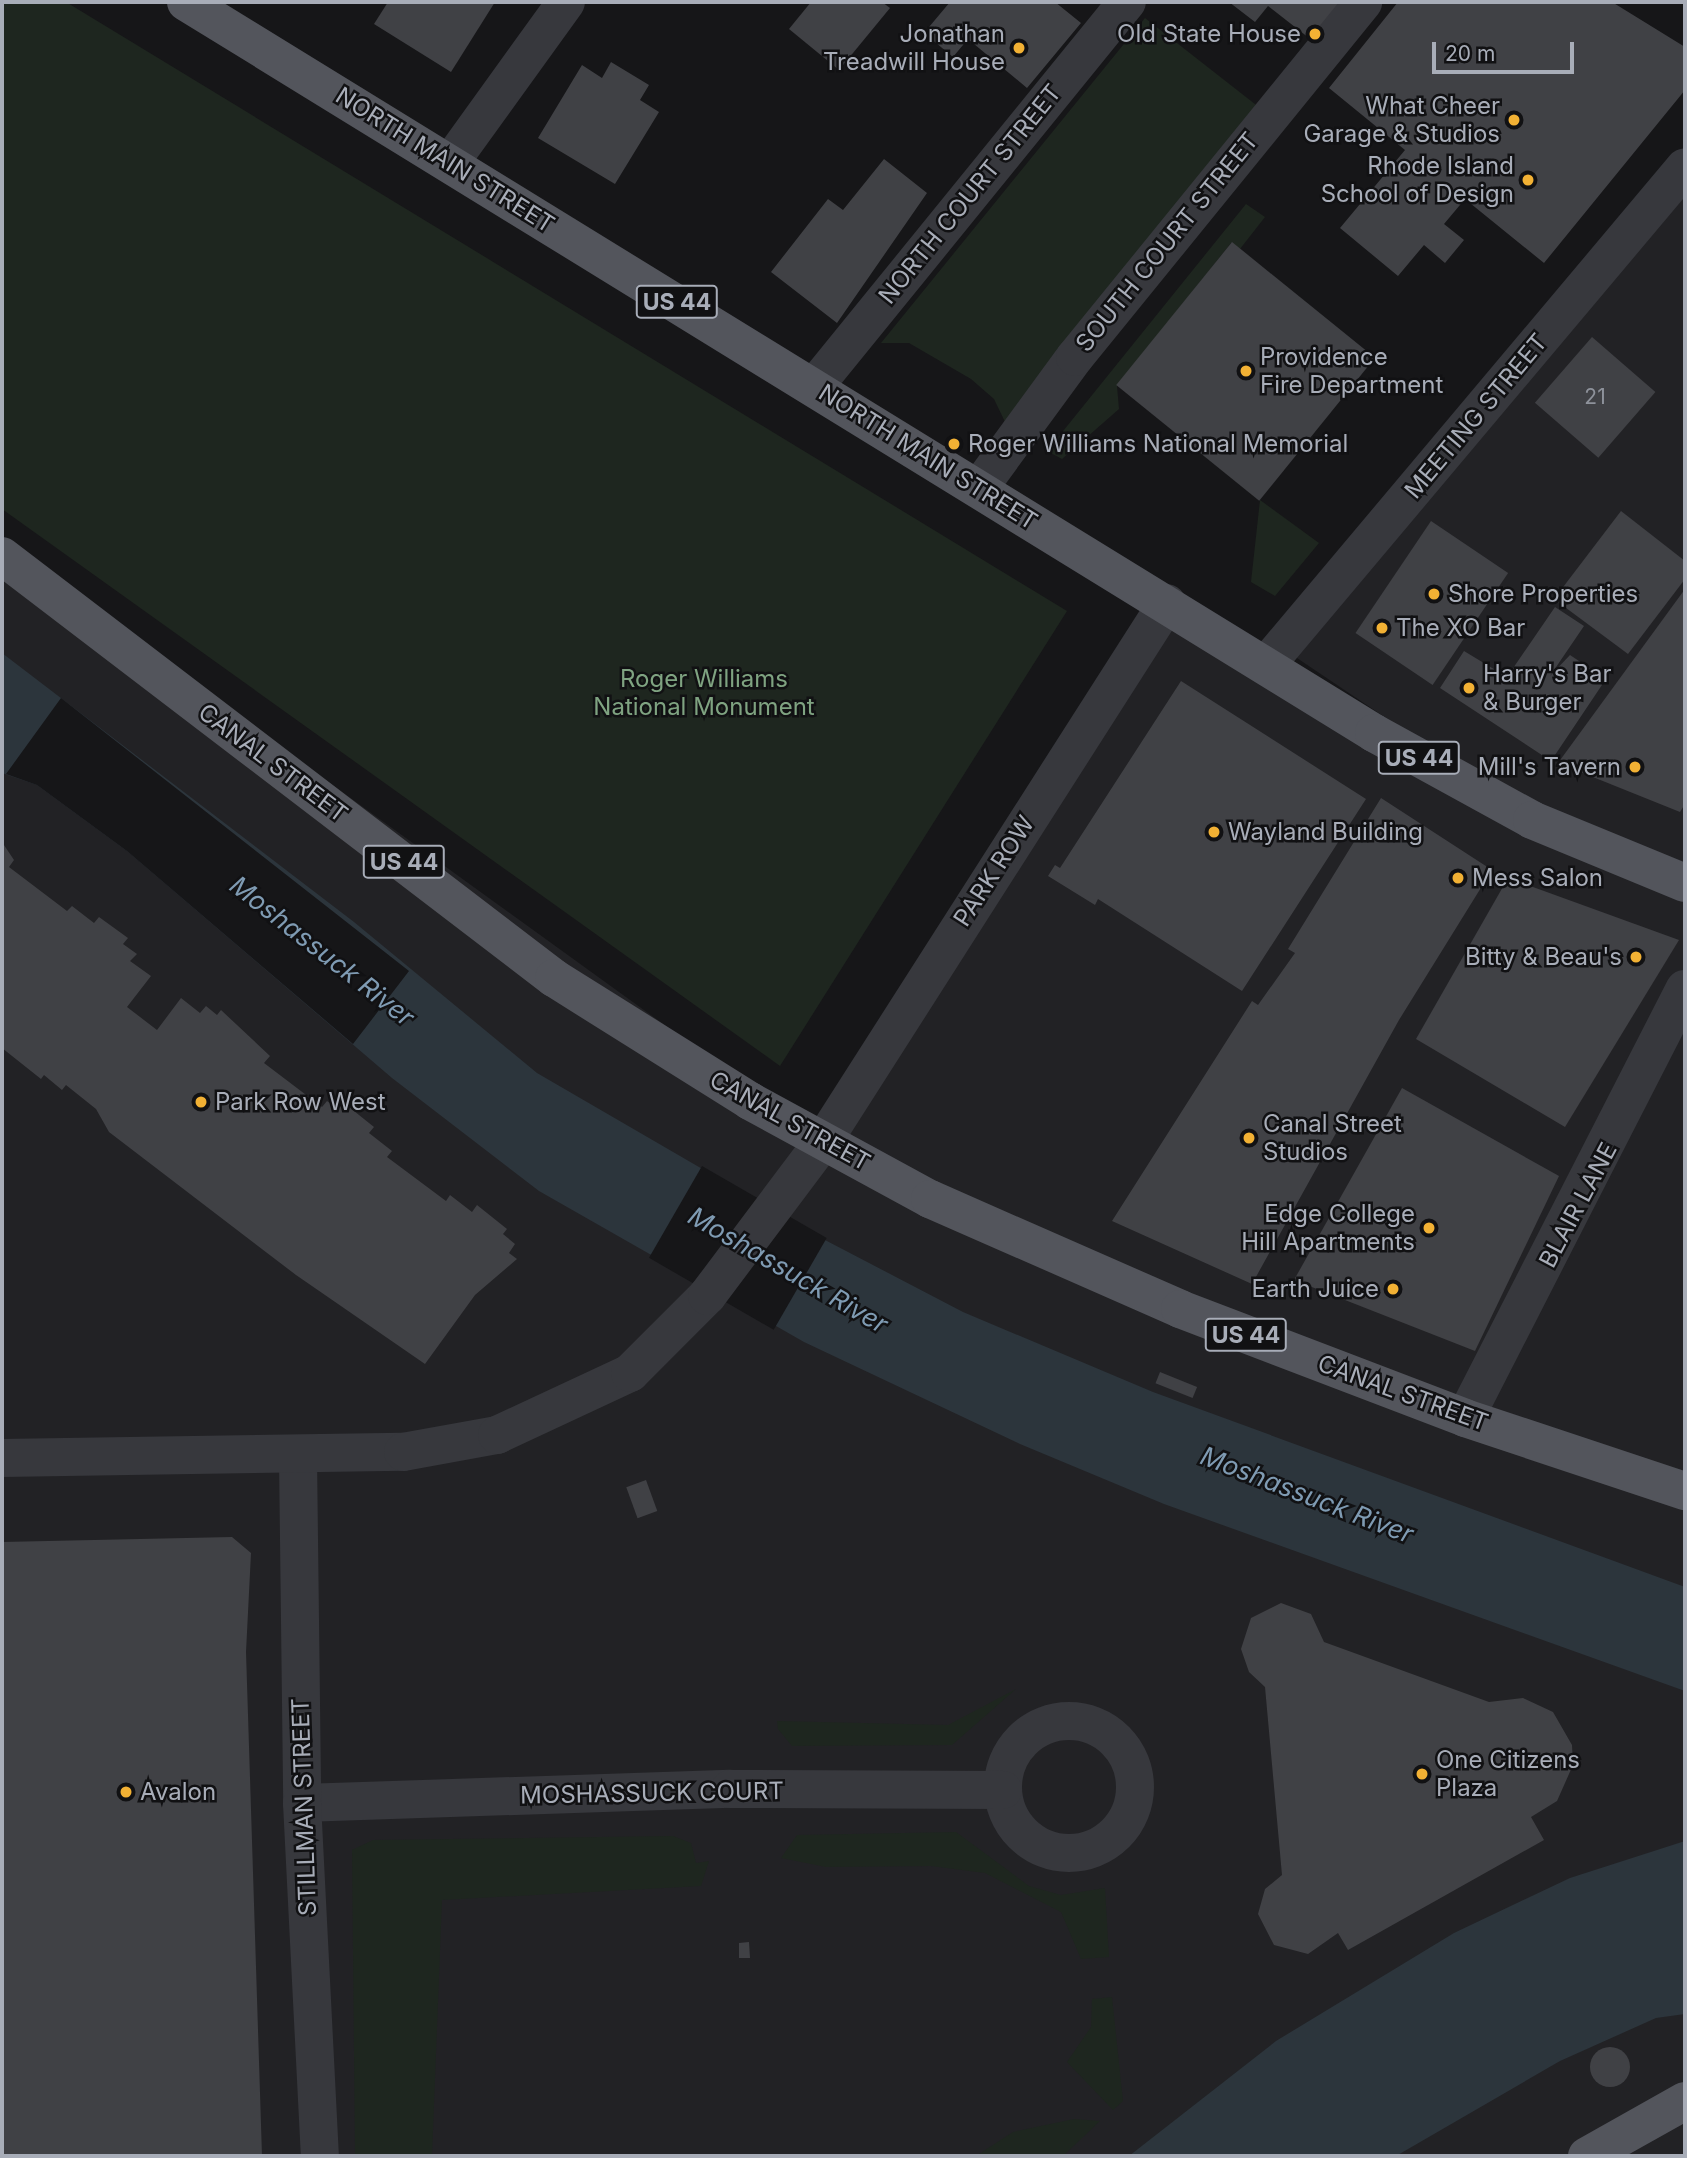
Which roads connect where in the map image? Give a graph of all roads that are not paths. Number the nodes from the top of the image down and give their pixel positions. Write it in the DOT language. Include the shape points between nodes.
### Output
graph roads {
  1 [pos="186,2"];
  2 [pos="566,2"];
  3 [pos="1127,2"];
  4 [pos="1363,2"];
  5 [pos="450,163"];
  6 [pos="1685,167"];
  7 [pos="814,387"];
  8 [pos="979,488"];
  9 [pos="2,556"];
  10 [pos="1167,603"];
  11 [pos="1267,664"];
  12 [pos="1685,883"];
  13 [pos="1685,989"];
  14 [pos="824,1140"];
  15 [pos="1465,1418"];
  16 [pos="298,1457"];
  17 [pos="2,1458"];
  18 [pos="1685,1491"];
  19 [pos="1003,1790"];
  20 [pos="302,1803"];
  21 [pos="1685,2101"];
  22 [pos="320,2156"];
  23 [pos="1587,2156"];
  1 -- 5 [label="main road, NORTH MAIN STREET / US 44"];
  2 -- 5 [label="street"];
  3 -- 7 [label="street, NORTH COURT STREET"];
  4 -- 8 [label="street, SOUTH COURT STREET" via="1083,347"];
  5 -- 7 [label="main road, NORTH MAIN STREET / US 44"];
  6 -- 11 [label="street, MEETING STREET"];
  7 -- 8 [label="main road, NORTH MAIN STREET / US 44"];
  8 -- 10 [label="main road, NORTH MAIN STREET / US 44"];
  9 -- 14 [label="main road, CANAL STREET / US 44" via="554,978 628,1029"];
  10 -- 11 [label="main road, NORTH MAIN STREET / US 44"];
  10 -- 14 [label="street, PARK ROW"];
  11 -- 12 [label="main road, NORTH MAIN STREET / US 44" via="1374,733 1532,820"];
  13 -- 15 [label="street, BLAIR LANE"];
  14 -- 15 [label="main road, CANAL STREET / US 44" via="930,1199 1180,1309"];
  14 -- 16 [label="street" via="707,1296 630,1373 497,1435 403,1452"];
  15 -- 18 [label="main road, CANAL STREET / US 44"];
  16 -- 17 [label="street"];
  16 -- 20 [label="street, STILLMAN STREET"];
  19 -- 20 [label="street, MOSHASSUCK COURT" via="730,1789"];
  20 -- 22 [label="street, STILLMAN STREET"];
  21 -- 23 [label="main road"];
}
